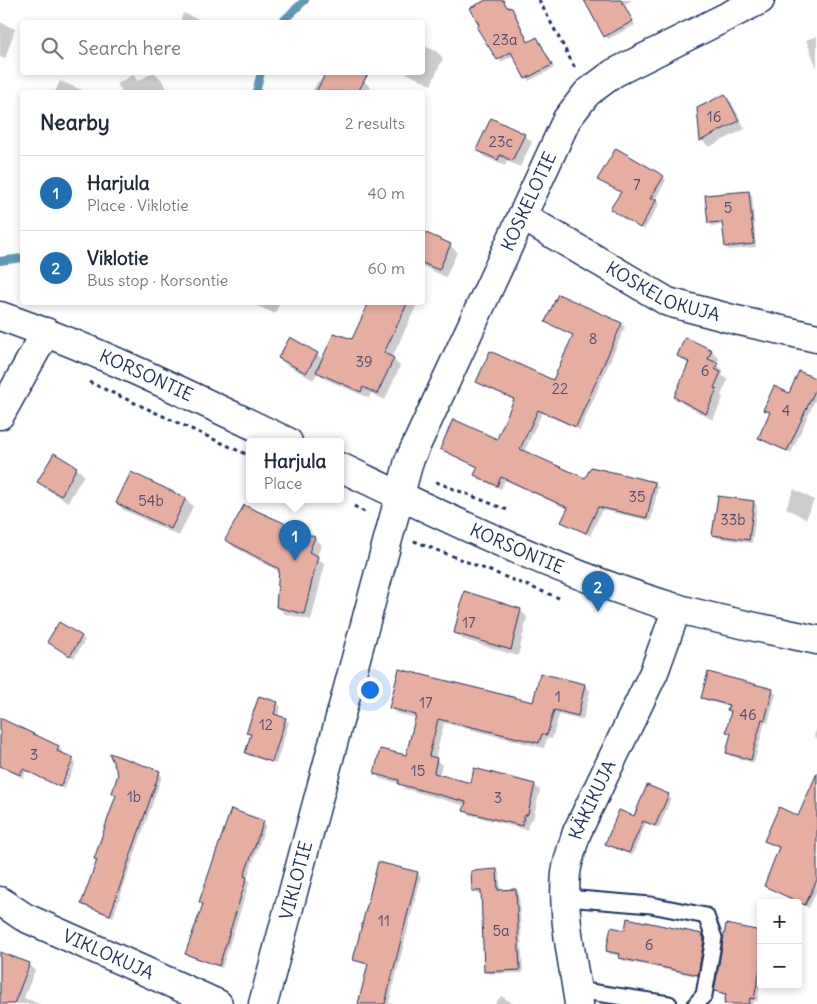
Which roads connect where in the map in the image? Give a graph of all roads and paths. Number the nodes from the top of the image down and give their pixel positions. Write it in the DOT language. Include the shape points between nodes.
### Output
graph roads {
  1 [pos="539,0"];
  2 [pos="760,0"];
  3 [pos="587,93"];
  4 [pos="522,216"];
  5 [pos="0,316"];
  6 [pos="46,332"];
  7 [pos="817,338"];
  8 [pos="87,381"];
  9 [pos="0,415"];
  10 [pos="280,438"];
  11 [pos="246,454"];
  12 [pos="344,469"];
  13 [pos="440,482"];
  14 [pos="400,496"];
  15 [pos="510,511"];
  16 [pos="677,608"];
  17 [pos="817,640"];
  18 [pos="566,898"];
  19 [pos="0,901"];
  20 [pos="578,997"];
  21 [pos="218,1004"];
  22 [pos="263,1004"];
  23 [pos="669,1004"];
  24 [pos="696,1004"];
  1 -- 3 [label="path"];
  2 -- 3 [label="street, KOSKELOTIE" via="614,73"];
  3 -- 4 [label="street, KOSKELOTIE" via="567,119"];
  4 -- 7 [label="street, KOSKELOKUJA" via="668,302"];
  4 -- 14 [label="street, KOSKELOTIE" via="409,461"];
  5 -- 6 [label="street, KORSONTIE"];
  6 -- 9 [label="street"];
  6 -- 10 [label="street, KORSONTIE" via="113,359"];
  8 -- 11 [label="path"];
  12 -- 14 [label="street, KORSONTIE"];
  13 -- 15 [label="path"];
  14 -- 16 [label="street, KORSONTIE" via="557,567"];
  14 -- 22 [label="street, VIKLOTIE"];
  16 -- 17 [label="street, KORSONTIE"];
  16 -- 18 [label="street, KÄKIKUJA" via="654,672 577,832 566,873"];
  18 -- 20 [label="street, KÄKIKUJA"];
  18 -- 24 [label="lane" via="651,905 706,916 714,938 704,995"];
  19 -- 21 [label="street, VIKLOKUJA" via="24,917"];
  20 -- 23 [label="lane"];
}
